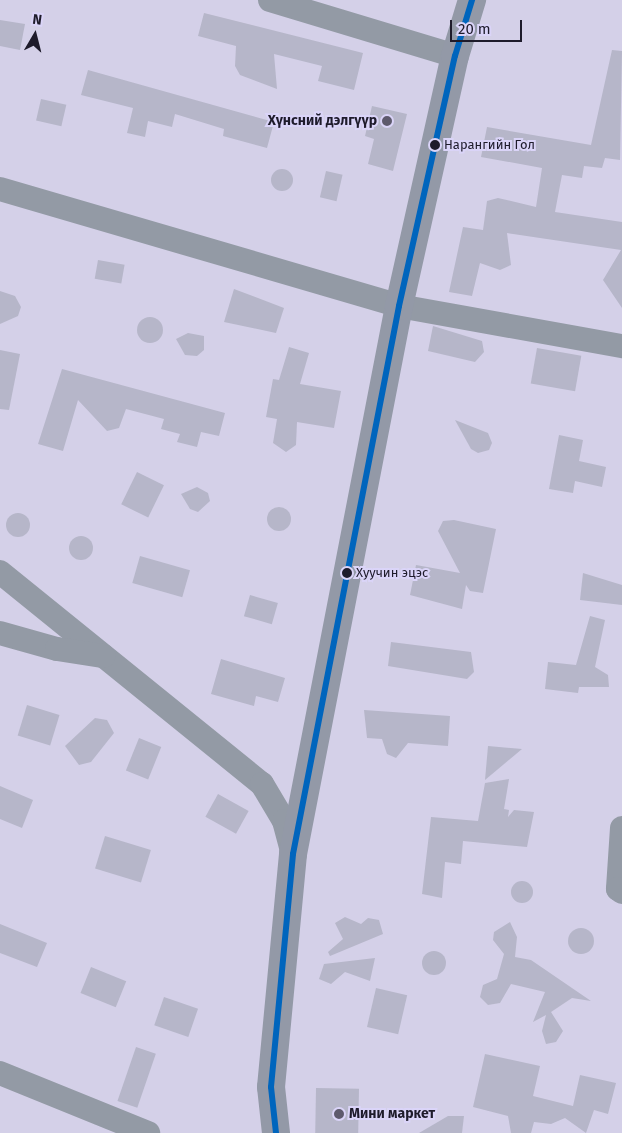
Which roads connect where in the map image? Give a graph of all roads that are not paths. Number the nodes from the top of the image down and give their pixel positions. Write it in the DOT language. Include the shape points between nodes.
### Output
graph roads {
  1 [pos="270,0"];
  2 [pos="472,0"];
  3 [pos="455,56"];
  4 [pos="0,189"];
  5 [pos="399,306"];
  6 [pos="622,346"];
  7 [pos="0,572"];
  8 [pos="0,633"];
  9 [pos="105,656"];
  10 [pos="622,828"];
  11 [pos="293,854"];
  12 [pos="622,892"];
  13 [pos="0,1073"];
  14 [pos="148,1133"];
  15 [pos="276,1133"];
  1 -- 3 [label="street"];
  2 -- 3 [label="main road"];
  3 -- 5 [label="main road"];
  4 -- 5 [label="street"];
  5 -- 6 [label="street"];
  5 -- 11 [label="main road"];
  7 -- 9 [label="street"];
  8 -- 9 [label="street" via="57,649"];
  9 -- 11 [label="street" via="262,784 284,821"];
  10 -- 12 [label="street" via="618,889"];
  11 -- 15 [label="main road" via="271,1087"];
  13 -- 14 [label="street"];
}
